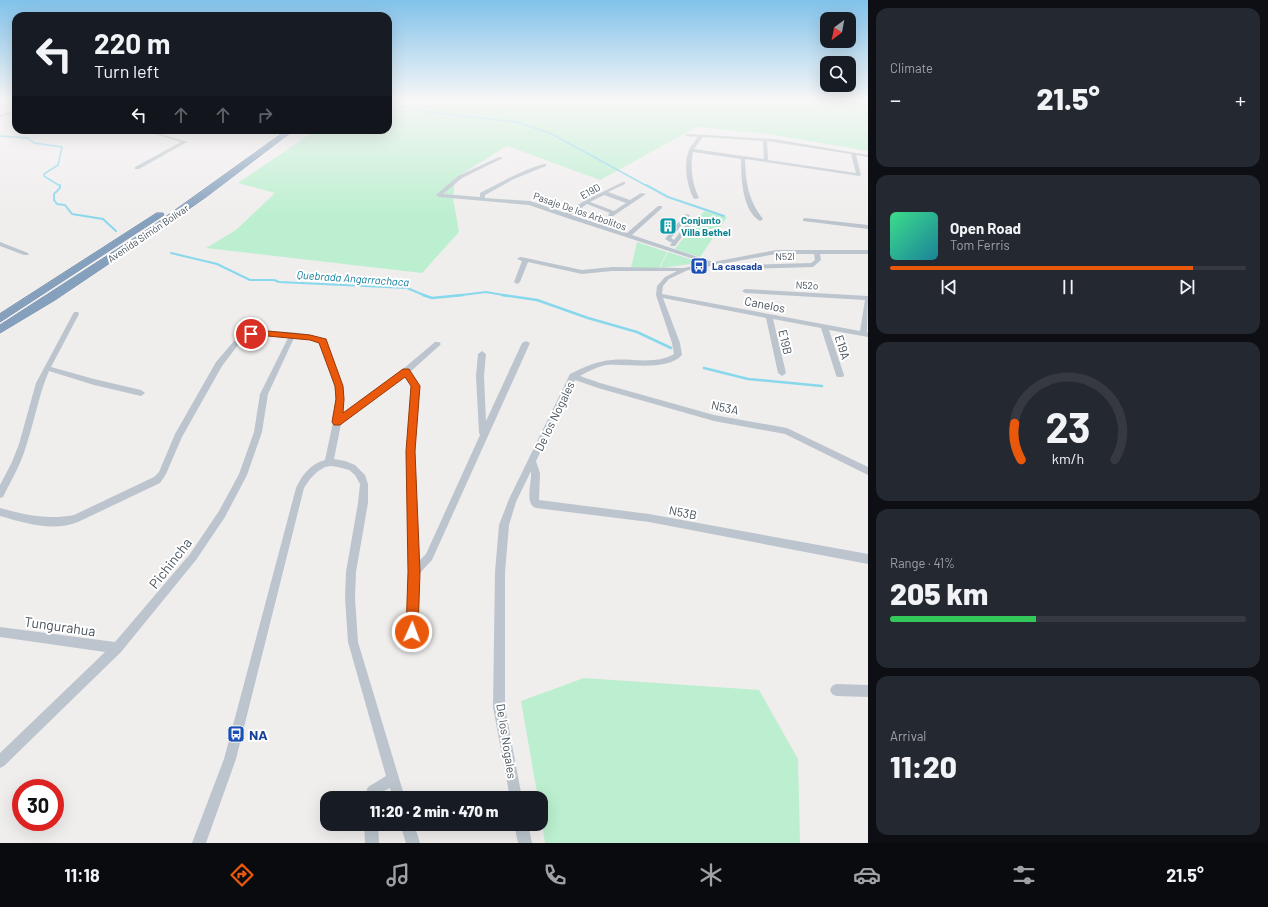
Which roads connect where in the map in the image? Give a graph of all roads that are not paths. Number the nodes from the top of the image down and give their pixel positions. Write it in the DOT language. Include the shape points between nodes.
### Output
graph roads {
  1 [pos="172,138"];
  2 [pos="269,138"];
  3 [pos="279,138"];
  4 [pos="700,138"];
  5 [pos="755,138"];
  6 [pos="765,139"];
  7 [pos="691,150"];
  8 [pos="853,155"];
  9 [pos="502,158"];
  10 [pos="744,158"];
  11 [pos="868,158"];
  12 [pos="766,161"];
  13 [pos="544,166"];
  14 [pos="138,168"];
  15 [pos="623,183"];
  16 [pos="605,193"];
  17 [pos="643,194"];
  18 [pos="483,198"];
  19 [pos="696,198"];
  20 [pos="586,202"];
  21 [pos="630,202"];
  22 [pos="660,207"];
  23 [pos="566,216"];
  24 [pos="690,217"];
  25 [pos="760,220"];
  26 [pos="806,220"];
  27 [pos="868,227"];
  28 [pos="627,236"];
  29 [pos="0,244"];
  30 [pos="670,250"];
  31 [pos="868,252"];
  32 [pos="817,253"];
  33 [pos="26,254"];
  34 [pos="712,263"];
  35 [pos="742,267"];
  36 [pos="686,269"];
  37 [pos="517,282"];
  38 [pos="745,291"];
  39 [pos="659,295"];
  40 [pos="868,298"];
  41 [pos="76,314"];
  42 [pos="769,316"];
  43 [pos="0,319"];
  44 [pos="824,326"];
  45 [pos="0,330"];
  46 [pos="866,334"];
  47 [pos="292,336"];
  48 [pos="526,343"];
  49 [pos="437,344"];
  50 [pos="482,354"];
  51 [pos="47,368"];
  52 [pos="406,371"];
  53 [pos="782,373"];
  54 [pos="840,375"];
  55 [pos="573,376"];
  56 [pos="142,393"];
  57 [pos="337,422"];
  58 [pos="484,437"];
  59 [pos="532,462"];
  60 [pos="329,463"];
  61 [pos="868,471"];
  62 [pos="0,494"];
  63 [pos="0,512"];
  64 [pos="868,559"];
  65 [pos="414,572"];
  66 [pos="0,632"];
  67 [pos="412,632"];
  68 [pos="116,648"];
  69 [pos="836,690"];
  70 [pos="868,691"];
  71 [pos="0,762"];
  72 [pos="393,779"];
  73 [pos="372,791"];
  74 [pos="397,791"];
  75 [pos="515,791"];
  76 [pos="371,831"];
  77 [pos="409,831"];
  78 [pos="522,831"];
  79 [pos="199,843"];
  80 [pos="372,843"];
  81 [pos="413,843"];
  82 [pos="525,843"];
  1 -- 14 [label="street" via="185,142"];
  2 -- 43 [label="highway, Avenida Simón Bolívar" via="139,230"];
  3 -- 45 [label="highway, Avenida Simón Bolívar" via="142,238"];
  4 -- 7 [label="street"];
  5 -- 6 [label="street"];
  6 -- 8 [label="street"];
  6 -- 12 [label="street"];
  7 -- 10 [label="street"];
  7 -- 19 [label="street" via="689,172"];
  8 -- 11 [label="street"];
  8 -- 12 [label="street" via="859,175"];
  9 -- 18 [label="street, Pasaje De los Arbolitos" via="460,177 439,195"];
  10 -- 12 [label="street"];
  10 -- 25 [label="street" via="745,192"];
  13 -- 18 [label="street" via="519,174 482,194"];
  15 -- 16 [label="street, E19D"];
  16 -- 20 [label="street, E19D"];
  16 -- 21 [label="street"];
  17 -- 21 [label="street"];
  18 -- 23 [label="street, Pasaje De los Arbolitos" via="524,202"];
  20 -- 21 [label="street" via="613,214"];
  20 -- 23 [label="street, E19D"];
  22 -- 28 [label="street"];
  23 -- 28 [label="street, Pasaje De los Arbolitos"];
  24 -- 30 [label="street" via="668,239 675,242"];
  26 -- 27 [label="street"];
  28 -- 30 [label="street, Pasaje De los Arbolitos"];
  29 -- 33 [label="street"];
  30 -- 34 [label="street, Pasaje De los Arbolitos"];
  31 -- 32 [label="street"];
  32 -- 34 [label="street" via="776,252"];
  32 -- 35 [label="street, N52l" via="818,260 813,265"];
  34 -- 36 [label="street"];
  36 -- 37 [label="street" via="612,269 582,272 523,259"];
  36 -- 39 [label="street" via="662,282"];
  38 -- 40 [label="street, N52o"];
  39 -- 42 [label="street, Canelos"];
  39 -- 55 [label="street, De los Nogales" via="678,355 672,360 660,362 606,363 589,367"];
  40 -- 46 [label="street"];
  41 -- 51 [label="street"];
  42 -- 44 [label="street, Canelos"];
  42 -- 53 [label="street, E19B"];
  44 -- 46 [label="street, Canelos"];
  44 -- 54 [label="street, E19A"];
  47 -- 57 [label="street" via="317,339 324,343 339,386"];
  47 -- 63 [label="street" via="257,333 246,336 236,343 219,364 172,446 162,474 154,482 64,522 33,521"];
  47 -- 68 [label="street, Pichincha" via="264,394 258,432 243,475 229,501 194,557"];
  48 -- 58 [label="street"];
  49 -- 52 [label="street"];
  50 -- 58 [label="street" via="480,376"];
  51 -- 56 [label="street"];
  51 -- 62 [label="street" via="23,444"];
  52 -- 57 [label="street"];
  52 -- 65 [label="street" via="415,386 411,451"];
  55 -- 59 [label="street, De los Nogales"];
  55 -- 61 [label="street, N53A" via="714,418 787,431"];
  57 -- 60 [label="street"];
  58 -- 65 [label="street" via="429,557"];
  59 -- 64 [label="street, N53B" via="536,472 536,504 649,518"];
  59 -- 75 [label="street, De los Nogales" via="504,525 500,572 499,707"];
  60 -- 72 [label="street" via="350,466 364,483 351,572 351,623 358,661"];
  60 -- 79 [label="street" via="313,470 300,488 230,759"];
  65 -- 67 [label="street"];
  66 -- 68 [label="street, Tungurahua"];
  68 -- 71 [label="street, Pichincha"];
  69 -- 70 [label="street"];
  72 -- 73 [label="street"];
  72 -- 74 [label="street"];
  76 -- 80 [label="street"];
  77 -- 81 [label="street"];
  78 -- 82 [label="street"];
}
